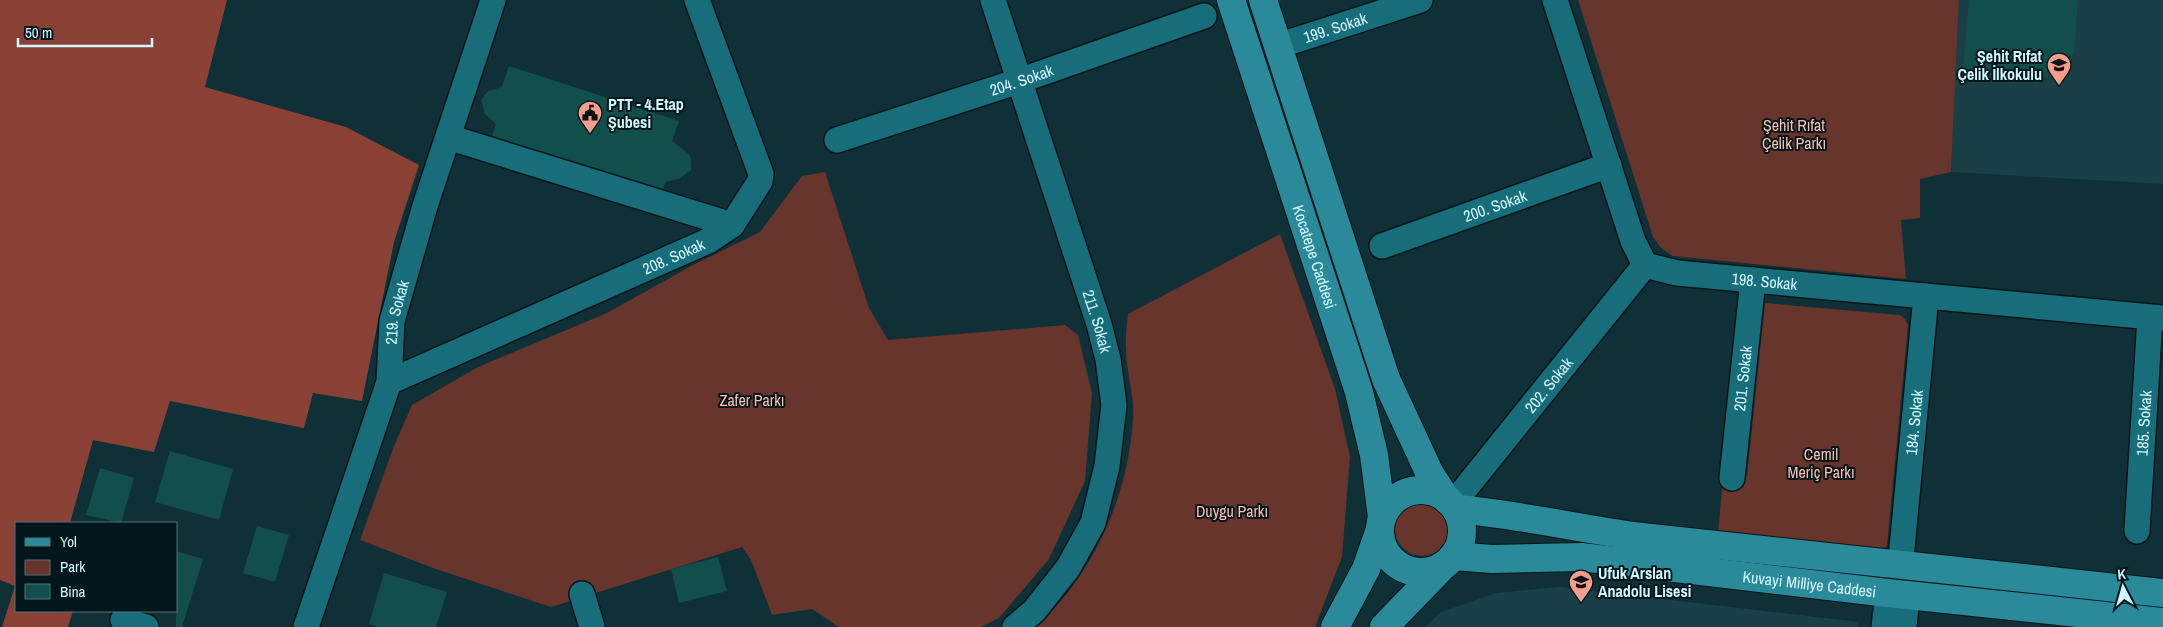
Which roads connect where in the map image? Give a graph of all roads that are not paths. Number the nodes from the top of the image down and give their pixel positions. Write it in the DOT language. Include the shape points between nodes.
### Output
graph roads {
  1 [pos="493,0"];
  2 [pos="697,0"];
  3 [pos="993,0"];
  4 [pos="1231,0"];
  5 [pos="1263,0"];
  6 [pos="1420,0"];
  7 [pos="1555,0"];
  8 [pos="1204,16"];
  9 [pos="1278,46"];
  10 [pos="1019,80"];
  11 [pos="448,137"];
  12 [pos="837,140"];
  13 [pos="1609,165"];
  14 [pos="732,225"];
  15 [pos="1382,246"];
  16 [pos="1645,264"];
  17 [pos="1753,280"];
  18 [pos="1926,296"];
  19 [pos="2157,317"];
  20 [pos="389,382"];
  21 [pos="1732,478"];
  22 [pos="1452,505"];
  23 [pos="1381,523"];
  24 [pos="2137,531"];
  25 [pos="1448,560"];
  26 [pos="1901,560"];
  27 [pos="2163,593"];
  28 [pos="582,594"];
  29 [pos="1897,594"];
  30 [pos="2163,622"];
  31 [pos="306,627"];
  32 [pos="592,627"];
  33 [pos="1015,627"];
  34 [pos="1335,627"];
  35 [pos="1384,627"];
  36 [pos="1884,627"];
  37 [pos="1904,627"];
  1 -- 11 [label="street, 219. Sokak"];
  2 -- 14 [label="street, 208. Sokak" via="761,174 760,181"];
  3 -- 10 [label="street, 211. Sokak"];
  4 -- 23 [label="main road, Kocatepe Caddesi" via="1359,392 1374,455"];
  5 -- 9 [label="main road, Kocatepe Caddesi"];
  6 -- 9 [label="street, 199. Sokak"];
  7 -- 13 [label="street"];
  8 -- 10 [label="street, 204. Sokak"];
  9 -- 22 [label="main road, Kocatepe Caddesi" via="1386,379 1426,465"];
  10 -- 12 [label="street, 204. Sokak"];
  10 -- 33 [label="street, 211. Sokak" via="1099,324 1114,405 1107,466 1093,524 1068,568 1034,611"];
  11 -- 14 [label="street"];
  11 -- 20 [label="street, 219. Sokak" via="392,321"];
  13 -- 15 [label="street, 200. Sokak"];
  13 -- 16 [label="street" via="1633,241"];
  14 -- 20 [label="street, 208. Sokak" via="708,240"];
  16 -- 17 [label="street, 198. Sokak" via="1678,273"];
  16 -- 22 [label="street, 202. Sokak"];
  17 -- 18 [label="street, 198. Sokak"];
  17 -- 21 [label="street, 201. Sokak"];
  18 -- 19 [label="street, 198. Sokak"];
  18 -- 26 [label="street, 184. Sokak"];
  19 -- 24 [label="street, 185. Sokak"];
  20 -- 31 [label="street, 219. Sokak"];
  22 -- 23 [label="main road" via="1430,492 1410,492 1394,501"];
  22 -- 25 [label="main road" via="1462,533 1459,546"];
  22 -- 26 [label="main road, Kuvayi Milliye Caddesi" via="1601,532"];
  23 -- 25 [label="main road" via="1381,542 1387,554 1407,570 1432,570"];
  23 -- 34 [label="main road" via="1366,569"];
  25 -- 29 [label="main road, Kuvayi Milliye Caddesi" via="1581,557"];
  25 -- 35 [label="main road"];
  26 -- 27 [label="main road, Kuvayi Milliye Caddesi"];
  26 -- 29 [label="main road"];
  28 -- 32 [label="street"];
  29 -- 30 [label="main road, Kuvayi Milliye Caddesi"];
  29 -- 36 [label="street"];
  29 -- 37 [label="street"];
}
